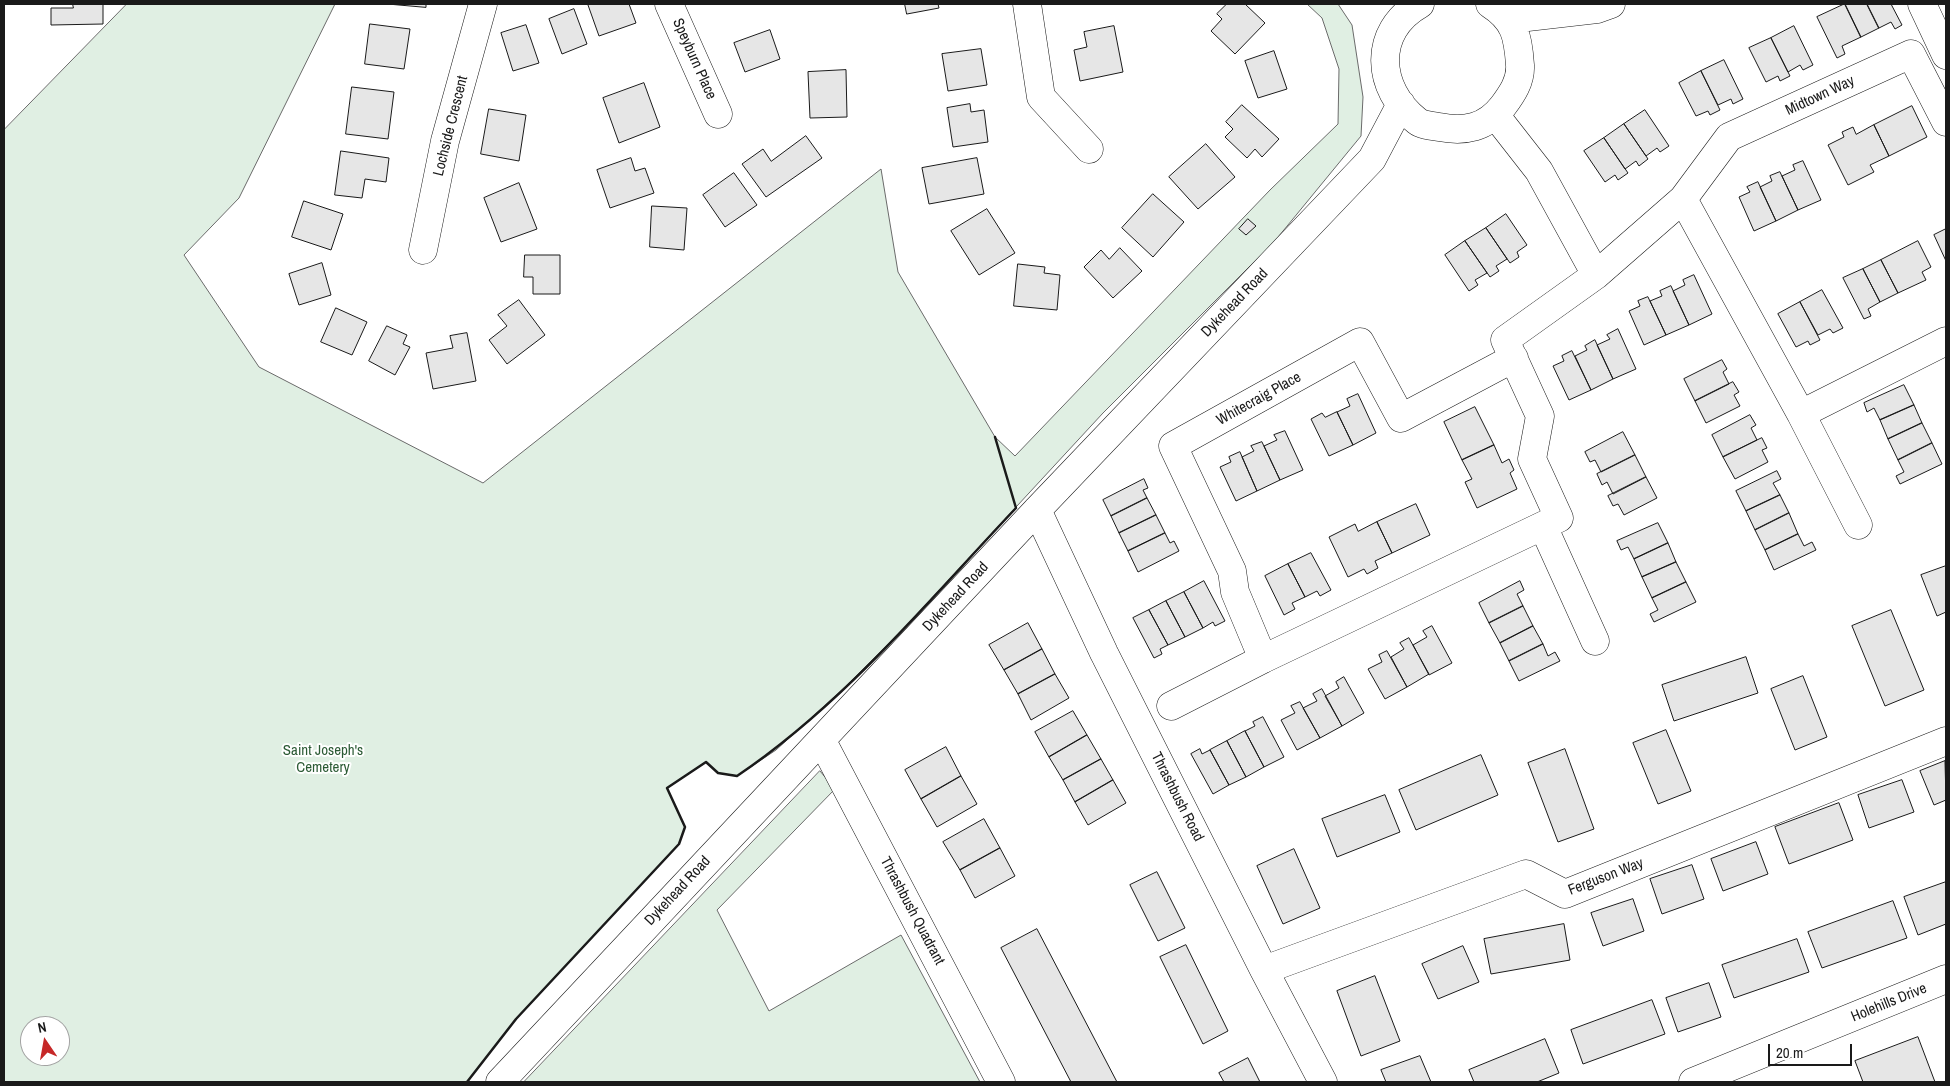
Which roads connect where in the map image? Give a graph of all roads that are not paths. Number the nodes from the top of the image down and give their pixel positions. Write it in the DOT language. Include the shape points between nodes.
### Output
graph roads {
  1 [pos="483,4"];
  2 [pos="669,4"];
  3 [pos="1027,4"];
  4 [pos="1611,4"];
  5 [pos="1922,4"];
  6 [pos="1410,6"];
  7 [pos="1500,12"];
  8 [pos="1946,55"];
  9 [pos="1401,104"];
  10 [pos="718,114"];
  11 [pos="1496,116"];
  12 [pos="1946,122"];
  13 [pos="1089,149"];
  14 [pos="1683,199"];
  15 [pos="422,250"];
  16 [pos="1596,275"];
  17 [pos="1946,341"];
  18 [pos="1514,358"];
  19 [pos="1801,414"];
  20 [pos="1037,510"];
  21 [pos="1858,525"];
  22 [pos="1543,526"];
  23 [pos="1595,641"];
  24 [pos="1263,660"];
  25 [pos="1171,706"];
  26 [pos="822,741"];
  27 [pos="1946,742"];
  28 [pos="1264,970"];
  29 [pos="1946,979"];
  30 [pos="1699,1081"];
  31 [pos="500,1082"];
  32 [pos="1001,1082"];
  33 [pos="1324,1082"];
  1 -- 15 [label="street, Lochside Crescent" via="445,141"];
  2 -- 10 [label="street, Speyburn Place"];
  3 -- 13 [label="street" via="1041,97"];
  4 -- 7 [label="street" via="1597,10"];
  5 -- 8 [label="street"];
  6 -- 9 [label="street" via="1388,42 1384,62 1389,86"];
  7 -- 11 [label="street" via="1515,29 1521,72 1513,92"];
  9 -- 11 [label="street" via="1418,122 1458,130 1480,126"];
  9 -- 20 [label="street, Dykehead Road" via="1372,159"];
  11 -- 16 [label="street" via="1539,171"];
  12 -- 14 [label="street, Midtown Way" via="1911,54 1729,137"];
  14 -- 16 [label="street, Midtown Way"];
  14 -- 19 [label="street"];
  16 -- 18 [label="street" via="1505,340"];
  17 -- 19 [label="street"];
  18 -- 22 [label="street" via="1540,416 1532,459 1559,518"];
  18 -- 24 [label="street, Whitecraig Place" via="1401,418 1360,342 1173,446 1232,571 1234,592"];
  19 -- 21 [label="street"];
  20 -- 26 [label="street, Dykehead Road"];
  20 -- 28 [label="street, Thrashbush Road" via="1104,653"];
  22 -- 23 [label="street"];
  22 -- 24 [label="street"];
  24 -- 25 [label="street"];
  26 -- 31 [label="street, Dykehead Road"];
  26 -- 32 [label="street, Thrashbush Quadrant"];
  27 -- 28 [label="street, Ferguson Way" via="1565,894 1526,874"];
  28 -- 33 [label="street, Thrashbush Road"];
  29 -- 30 [label="street, Holehills Drive"];
}
